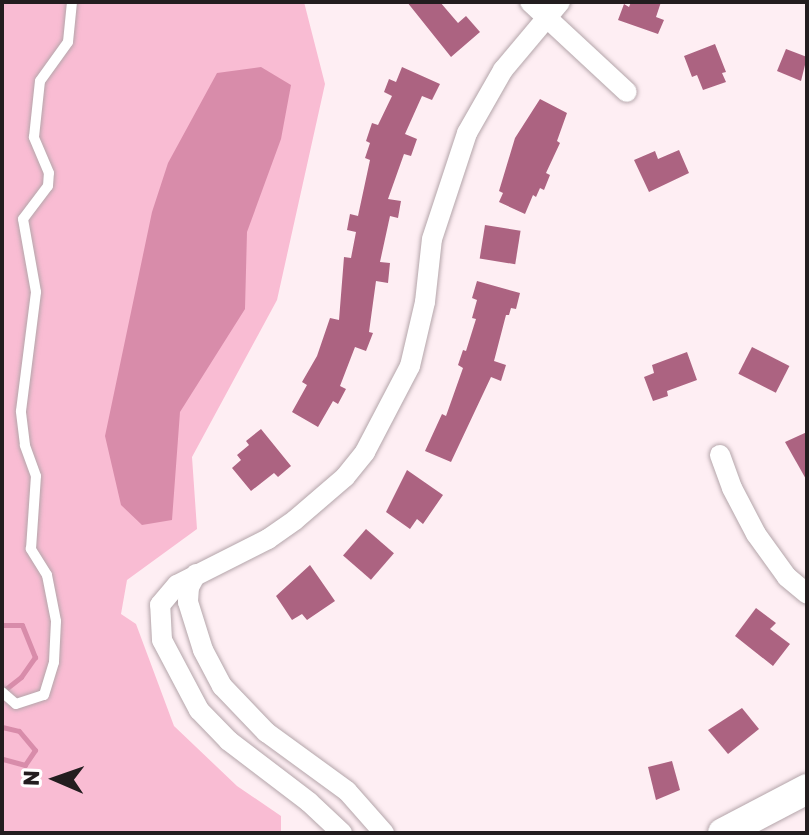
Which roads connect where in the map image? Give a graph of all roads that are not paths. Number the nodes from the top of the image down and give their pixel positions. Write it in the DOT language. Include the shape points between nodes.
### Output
graph roads {
  1 [pos="72,2"];
  2 [pos="530,2"];
  3 [pos="553,9"];
  4 [pos="627,92"];
  5 [pos="720,455"];
  6 [pos="196,574"];
  7 [pos="807,594"];
  8 [pos="2,692"];
  9 [pos="807,789"];
  10 [pos="342,833"];
  11 [pos="384,833"];
  12 [pos="723,833"];
  1 -- 8 [label="lane" via="68,42 40,81 34,137 49,173 48,186 23,219 36,292 21,411 36,476 31,549 47,575 56,621 54,662 44,695 16,704"];
  2 -- 3 [label="street"];
  3 -- 4 [label="street"];
  3 -- 6 [label="street" via="503,70 467,133 432,239 410,366 365,452 295,520"];
  5 -- 7 [label="street" via="756,534 787,577"];
  6 -- 10 [label="street" via="171,589 160,605 162,640 177,674 199,710 229,741"];
  6 -- 11 [label="street" via="188,602 203,650 222,686 266,732 347,791"];
  9 -- 12 [label="main road"];
}
